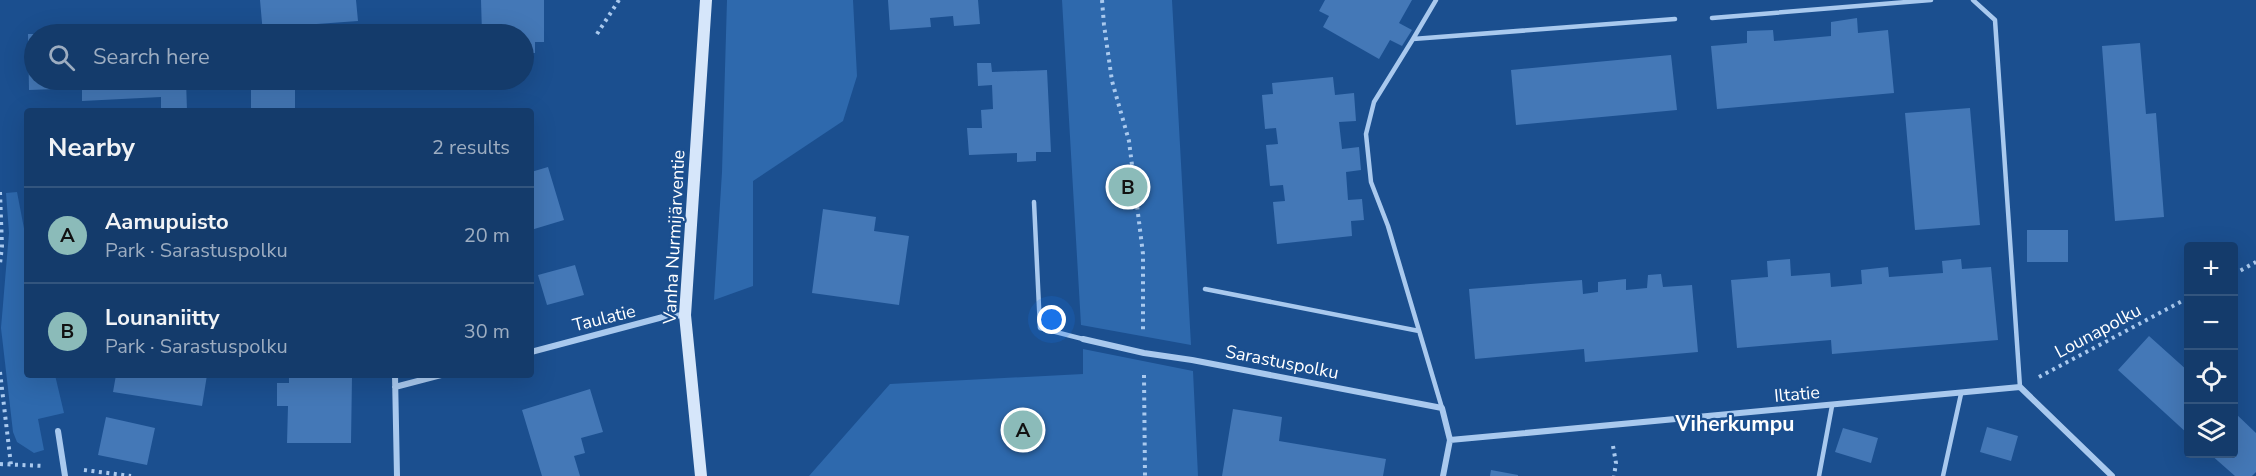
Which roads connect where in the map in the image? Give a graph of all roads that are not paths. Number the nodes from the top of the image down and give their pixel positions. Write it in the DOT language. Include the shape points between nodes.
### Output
graph roads {
  1 [pos="706,0"];
  2 [pos="1436,0"];
  3 [pos="1931,0"];
  4 [pos="1973,0"];
  5 [pos="1712,18"];
  6 [pos="1675,20"];
  7 [pos="1413,39"];
  8 [pos="1034,202"];
  9 [pos="1205,289"];
  10 [pos="685,315"];
  11 [pos="1419,332"];
  12 [pos="1083,339"];
  13 [pos="534,351"];
  14 [pos="395,378"];
  15 [pos="430,378"];
  16 [pos="395,387"];
  17 [pos="2019,387"];
  18 [pos="1961,394"];
  19 [pos="1832,406"];
  20 [pos="1442,408"];
  21 [pos="58,431"];
  22 [pos="1450,440"];
  23 [pos="65,476"];
  24 [pos="397,476"];
  25 [pos="701,476"];
  26 [pos="1443,476"];
  27 [pos="1819,476"];
  28 [pos="1943,476"];
  29 [pos="2112,476"];
  1 -- 10 [label="street, Vanha Nurmijärventie"];
  2 -- 7 [label="lane"];
  3 -- 5 [label="lane"];
  4 -- 17 [label="lane" via="1995,20"];
  6 -- 7 [label="lane"];
  7 -- 11 [label="lane" via="1374,102 1366,134 1371,182"];
  8 -- 12 [label="lane" via="1040,328"];
  9 -- 11 [label="lane"];
  10 -- 13 [label="street, Taulatie" via="663,317"];
  10 -- 25 [label="street, Vanha Nurmijärventie"];
  11 -- 20 [label="lane"];
  12 -- 20 [label="street, Sarastuspolku"];
  14 -- 16 [label="street"];
  15 -- 16 [label="street"];
  16 -- 24 [label="street"];
  17 -- 18 [label="street, Iltatie"];
  17 -- 29 [label="street"];
  18 -- 19 [label="street, Iltatie"];
  18 -- 28 [label="lane"];
  19 -- 22 [label="street, Iltatie"];
  19 -- 27 [label="lane"];
  20 -- 22 [label="street"];
  21 -- 23 [label="street"];
  22 -- 26 [label="street"];
}
